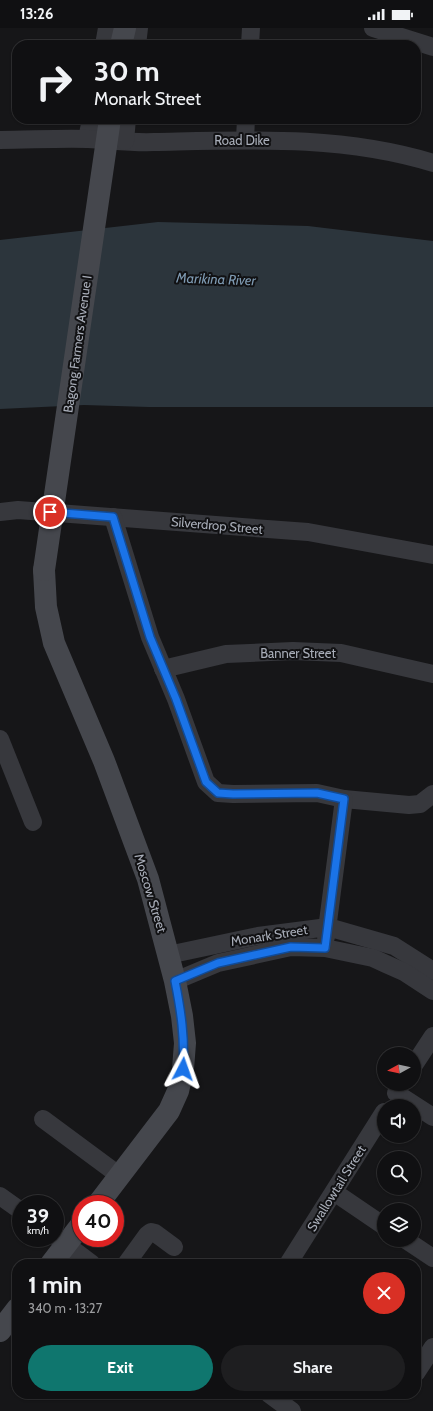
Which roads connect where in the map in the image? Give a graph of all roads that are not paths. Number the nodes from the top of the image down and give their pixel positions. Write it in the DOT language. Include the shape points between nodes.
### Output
graph roads {
  1 [pos="107,28"];
  2 [pos="125,28"];
  3 [pos="139,28"];
  4 [pos="251,28"];
  5 [pos="373,28"];
  6 [pos="105,40"];
  7 [pos="122,40"];
  8 [pos="137,40"];
  9 [pos="250,40"];
  10 [pos="411,40"];
  11 [pos="421,43"];
  12 [pos="433,47"];
  13 [pos="90,124"];
  14 [pos="109,124"];
  15 [pos="127,124"];
  16 [pos="246,124"];
  17 [pos="87,139"];
  18 [pos="245,139"];
  19 [pos="0,140"];
  20 [pos="125,141"];
  21 [pos="433,163"];
  22 [pos="0,512"];
  23 [pos="113,517"];
  24 [pos="433,555"];
  25 [pos="44,570"];
  26 [pos="163,669"];
  27 [pos="433,674"];
  28 [pos="0,739"];
  29 [pos="433,794"];
  30 [pos="344,799"];
  31 [pos="33,822"];
  32 [pos="328,927"];
  33 [pos="394,946"];
  34 [pos="325,948"];
  35 [pos="168,955"];
  36 [pos="386,964"];
  37 [pos="433,971"];
  38 [pos="175,981"];
  39 [pos="433,991"];
  40 [pos="433,1036"];
  41 [pos="421,1055"];
  42 [pos="395,1094"];
  43 [pos="433,1117"];
  44 [pos="43,1119"];
  45 [pos="377,1123"];
  46 [pos="120,1176"];
  47 [pos="334,1192"];
  48 [pos="105,1195"];
  49 [pos="0,1196"];
  50 [pos="12,1205"];
  51 [pos="377,1221"];
  52 [pos="64,1243"];
  53 [pos="57,1247"];
  54 [pos="174,1247"];
  55 [pos="416,1247"];
  56 [pos="433,1258"];
  57 [pos="53,1259"];
  58 [pos="85,1259"];
  59 [pos="129,1259"];
  60 [pos="291,1259"];
  61 [pos="12,1315"];
  62 [pos="0,1331"];
  63 [pos="433,1347"];
  64 [pos="421,1365"];
  65 [pos="276,1399"];
  66 [pos="292,1411"];
  1 -- 6 [label="street"];
  2 -- 7 [label="street"];
  3 -- 8 [label="street"];
  4 -- 9 [label="street"];
  5 -- 10 [label="street"];
  11 -- 12 [label="street"];
  13 -- 17 [label="street"];
  14 -- 25 [label="street, Bagong Farmers Avenue I, bridge"];
  15 -- 20 [label="street"];
  16 -- 18 [label="street"];
  17 -- 19 [label="street, Road Dike"];
  17 -- 20 [label="street, Road Dike"];
  18 -- 20 [label="street, Road Dike"];
  18 -- 21 [label="street, Road Dike" via="326,143 397,154"];
  22 -- 23 [label="street, Silverdrop Street" via="18,510"];
  23 -- 24 [label="street, Silverdrop Street" via="308,532"];
  23 -- 26 [label="street" via="150,637"];
  25 -- 35 [label="street, Moscow Street" via="46,607 54,643 127,819 148,878"];
  26 -- 27 [label="street, Banner Street" via="226,654 293,650 341,653"];
  26 -- 30 [label="street" via="206,782 218,793 317,793"];
  28 -- 31 [label="street"];
  29 -- 30 [label="street" via="420,804 409,805"];
  30 -- 32 [label="street"];
  32 -- 33 [label="street, Monark Street"];
  32 -- 34 [label="street"];
  32 -- 35 [label="street, Monark Street" via="258,936"];
  33 -- 36 [label="street"];
  33 -- 37 [label="street, Monark Street"];
  34 -- 36 [label="street, Monark Street" via="373,958"];
  34 -- 38 [label="street, Monark Street" via="291,947 218,963"];
  35 -- 38 [label="street, Moscow Street"];
  36 -- 39 [label="street, Monark Street" via="404,972"];
  38 -- 46 [label="street, Moscow Street" via="185,1043 178,1091 170,1111"];
  40 -- 41 [label="street"];
  42 -- 43 [label="street"];
  44 -- 46 [label="street"];
  45 -- 47 [label="street, Swallowtail Street"];
  46 -- 48 [label="street, Moscow Street"];
  47 -- 51 [label="street"];
  47 -- 60 [label="street, Swallowtail Street"];
  49 -- 50 [label="street"];
  52 -- 58 [label="street"];
  53 -- 57 [label="street"];
  54 -- 59 [label="street" via="151,1232 146,1235"];
  55 -- 56 [label="street"];
  61 -- 62 [label="street"];
  63 -- 64 [label="street"];
  65 -- 66 [label="street"];
}
